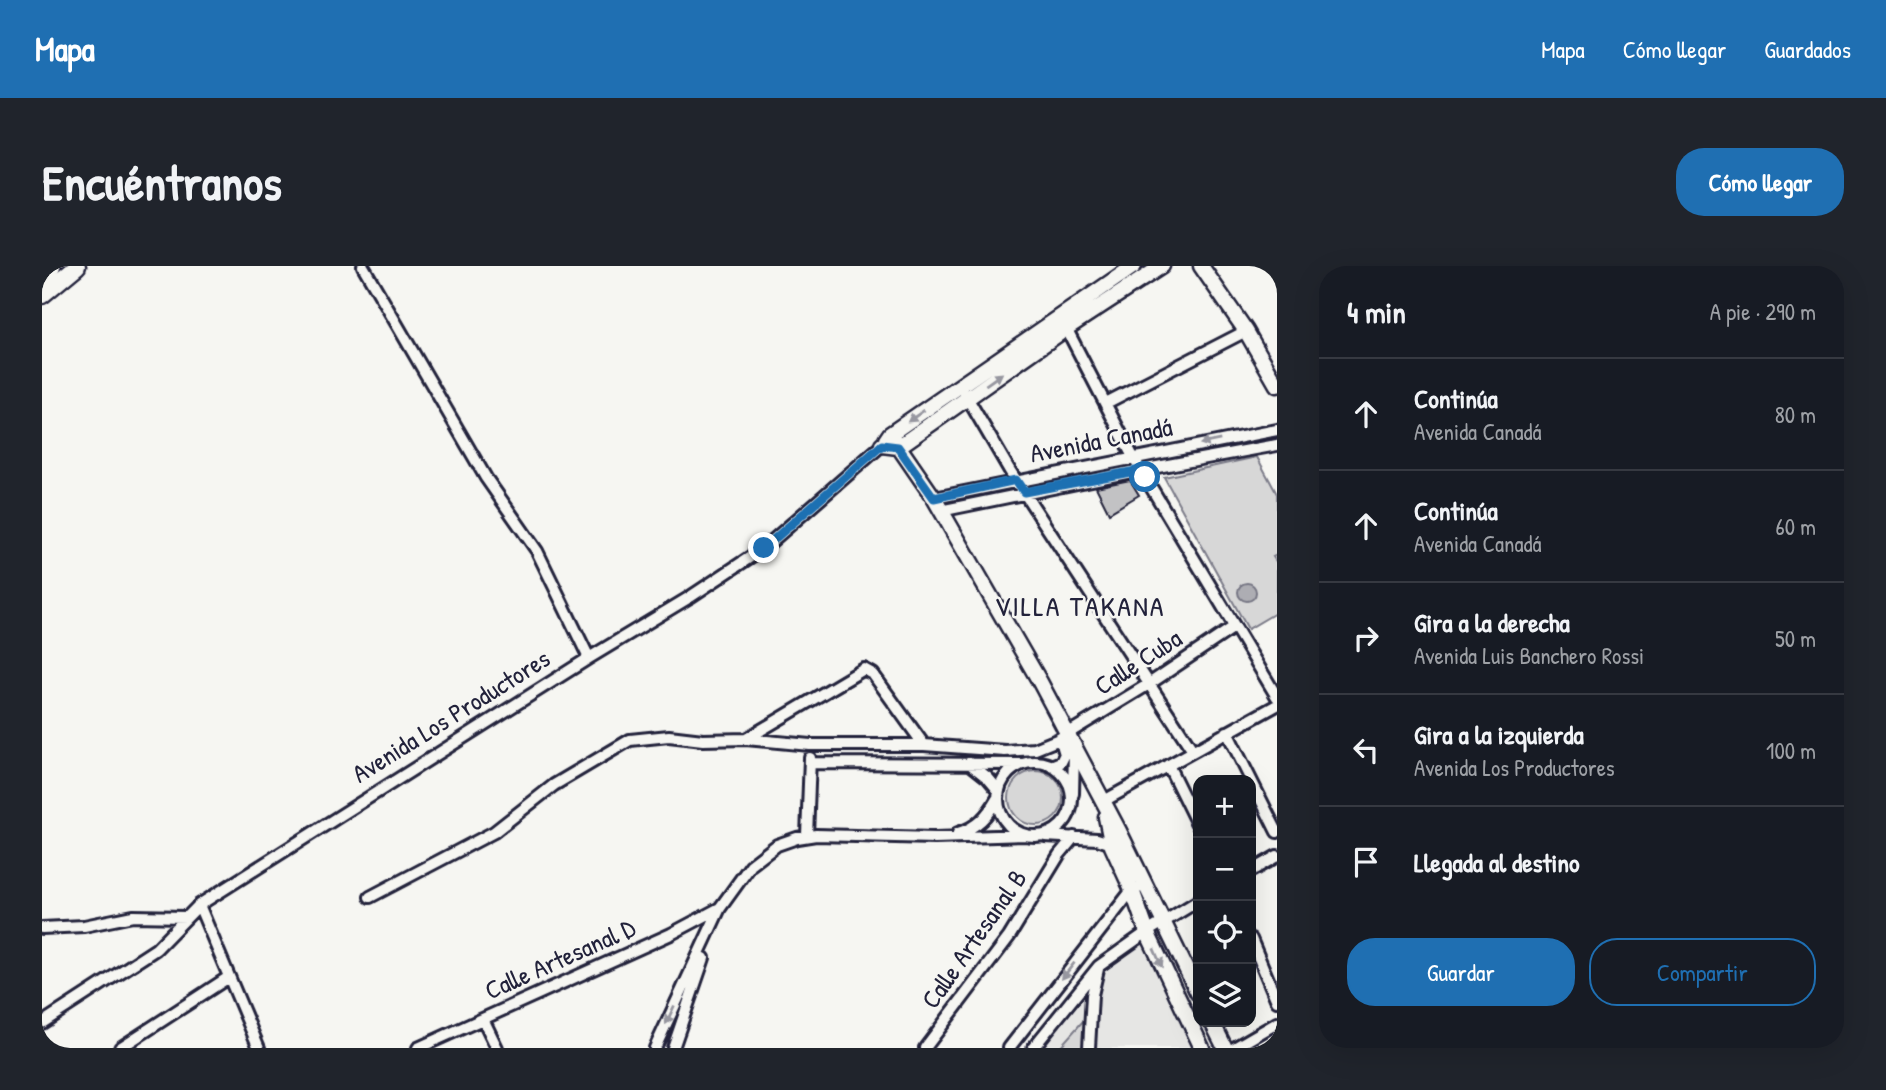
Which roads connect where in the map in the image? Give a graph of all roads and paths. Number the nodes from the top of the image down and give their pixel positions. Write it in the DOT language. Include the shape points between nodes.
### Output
graph roads {
  1 [pos="52,266"];
  2 [pos="76,266"];
  3 [pos="363,266"];
  4 [pos="1134,266"];
  5 [pos="1162,266"];
  6 [pos="1201,266"];
  7 [pos="42,274"];
  8 [pos="42,295"];
  9 [pos="1063,322"];
  10 [pos="1245,331"];
  11 [pos="1277,385"];
  12 [pos="964,392"];
  13 [pos="1106,403"];
  14 [pos="1277,430"];
  15 [pos="890,442"];
  16 [pos="1277,445"];
  17 [pos="1133,457"];
  18 [pos="1141,470"];
  19 [pos="1016,480"];
  20 [pos="1024,492"];
  21 [pos="937,505"];
  22 [pos="1234,627"];
  23 [pos="589,658"];
  24 [pos="1149,684"];
  25 [pos="1277,697"];
  26 [pos="1277,705"];
  27 [pos="1227,732"];
  28 [pos="1062,737"];
  29 [pos="746,739"];
  30 [pos="810,745"];
  31 [pos="924,745"];
  32 [pos="1070,751"];
  33 [pos="1193,751"];
  34 [pos="810,763"];
  35 [pos="969,763"];
  36 [pos="1027,763"];
  37 [pos="1168,765"];
  38 [pos="1053,767"];
  39 [pos="1075,774"];
  40 [pos="998,794"];
  41 [pos="1099,795"];
  42 [pos="1072,800"];
  43 [pos="1193,816"];
  44 [pos="1277,832"];
  45 [pos="1027,835"];
  46 [pos="807,836"];
  47 [pos="1039,836"];
  48 [pos="1057,837"];
  49 [pos="1074,837"];
  50 [pos="935,838"];
  51 [pos="1118,844"];
  52 [pos="1059,855"];
  53 [pos="1277,856"];
  54 [pos="1256,868"];
  55 [pos="1139,889"];
  56 [pos="370,897"];
  57 [pos="1193,904"];
  58 [pos="199,905"];
  59 [pos="720,908"];
  60 [pos="186,917"];
  61 [pos="1163,922"];
  62 [pos="42,928"];
  63 [pos="1147,932"];
  64 [pos="1256,951"];
  65 [pos="1099,966"];
  66 [pos="229,977"];
  67 [pos="1193,983"];
  68 [pos="1277,1001"];
  69 [pos="483,1019"];
  70 [pos="42,1023"];
  71 [pos="1277,1023"];
  72 [pos="1214,1027"];
  73 [pos="1043,1036"];
  74 [pos="120,1048"];
  75 [pos="259,1048"];
  76 [pos="418,1048"];
  77 [pos="497,1048"];
  78 [pos="654,1048"];
  79 [pos="673,1048"];
  80 [pos="925,1048"];
  81 [pos="1009,1048"];
  82 [pos="1033,1048"];
  83 [pos="1044,1048"];
  84 [pos="1089,1048"];
  85 [pos="1202,1048"];
  86 [pos="1225,1048"];
  87 [pos="1234,1048"];
  1 -- 7 [label="main road"];
  2 -- 8 [label="main road"];
  3 -- 23 [label="street" via="486,478 537,551"];
  4 -- 9 [label="street, Avenida Los Productores"];
  5 -- 9 [label="street, Avenida Los Productores"];
  6 -- 10 [label="street"];
  9 -- 12 [label="street, Avenida Los Productores"];
  9 -- 13 [label="street"];
  10 -- 11 [label="street"];
  10 -- 13 [label="street"];
  12 -- 15 [label="street, Avenida Los Productores"];
  12 -- 19 [label="street"];
  13 -- 17 [label="street"];
  14 -- 17 [label="street, Avenida Canadá, one-way"];
  15 -- 21 [label="street"];
  15 -- 23 [label="street, Avenida Los Productores" via="764,548"];
  16 -- 18 [label="street, Avenida Canadá"];
  17 -- 18 [label="street"];
  17 -- 19 [label="street, Avenida Canadá"];
  18 -- 20 [label="street, Avenida Canadá"];
  18 -- 22 [label="street"];
  19 -- 20 [label="street"];
  19 -- 21 [label="street, Avenida Canadá"];
  20 -- 21 [label="street, Avenida Canadá"];
  20 -- 24 [label="street"];
  21 -- 28 [label="street" via="1040,682"];
  22 -- 24 [label="street, Calle Cuba"];
  22 -- 25 [label="street"];
  23 -- 58 [label="street, Avenida Los Productores"];
  24 -- 28 [label="street, Calle Cuba"];
  24 -- 33 [label="street"];
  26 -- 27 [label="street"];
  27 -- 33 [label="street"];
  27 -- 44 [label="street"];
  28 -- 31 [label="street, Calle Cuba" via="1035,749 1005,751"];
  28 -- 32 [label="street"];
  29 -- 30 [label="street, Calle Cuba"];
  29 -- 31 [label="street" via="864,669 873,674"];
  29 -- 56 [label="street, Calle Cuba" via="669,736 630,740 554,785 494,832"];
  30 -- 31 [label="street, Calle Cuba"];
  30 -- 34 [label="street"];
  32 -- 38 [label="street"];
  32 -- 39 [label="street"];
  32 -- 41 [label="street"];
  33 -- 37 [label="street"];
  34 -- 35 [label="street"];
  34 -- 46 [label="street"];
  35 -- 36 [label="street"];
  35 -- 40 [label="street" via="988,778"];
  36 -- 38 [label="street"];
  36 -- 40 [label="street" via="1009,773"];
  37 -- 41 [label="street"];
  37 -- 43 [label="street"];
  38 -- 39 [label="street"];
  38 -- 42 [label="street" via="1068,782"];
  39 -- 41 [label="street"];
  39 -- 42 [label="street"];
  40 -- 45 [label="street" via="1002,817"];
  40 -- 50 [label="street" via="988,815 968,830"];
  41 -- 51 [label="street"];
  42 -- 47 [label="street" via="1066,820"];
  45 -- 47 [label="street"];
  45 -- 50 [label="street"];
  46 -- 50 [label="street"];
  46 -- 59 [label="street" via="777,845 759,857"];
  47 -- 48 [label="street"];
  48 -- 49 [label="street"];
  48 -- 52 [label="street"];
  49 -- 51 [label="street"];
  49 -- 52 [label="street, Calle Artesanal B"];
  51 -- 55 [label="street"];
  52 -- 80 [label="street, Calle Artesanal B" via="1009,937"];
  53 -- 54 [label="street"];
  55 -- 61 [label="street"];
  55 -- 63 [label="street"];
  55 -- 81 [label="street, one-way"];
  57 -- 61 [label="street"];
  58 -- 60 [label="street, Avenida Los Productores"];
  58 -- 66 [label="street"];
  59 -- 69 [label="street, Calle Artesanal D"];
  59 -- 78 [label="street, one-way"];
  59 -- 79 [label="street"];
  60 -- 62 [label="street" via="133,916 84,926"];
  60 -- 70 [label="street, Avenida Los Productores" via="156,949"];
  61 -- 63 [label="street"];
  61 -- 67 [label="street"];
  63 -- 65 [label="street"];
  63 -- 85 [label="street, one-way"];
  64 -- 68 [label="street"];
  65 -- 73 [label="street"];
  65 -- 84 [label="street"];
  66 -- 74 [label="street"];
  66 -- 75 [label="street"];
  69 -- 76 [label="street, Calle Artesanal D"];
  69 -- 77 [label="street"];
  71 -- 87 [label="street"];
  72 -- 86 [label="street"];
  73 -- 82 [label="street"];
  73 -- 83 [label="street"];
}
